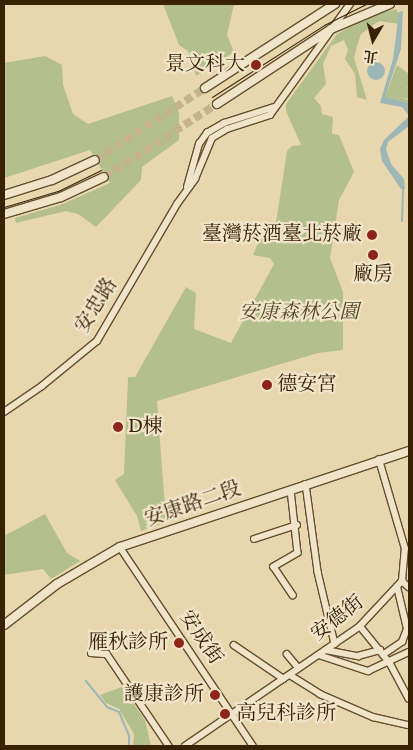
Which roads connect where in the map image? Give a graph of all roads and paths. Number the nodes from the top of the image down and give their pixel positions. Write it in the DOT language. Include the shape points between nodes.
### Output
graph roads {
  1 [pos="335,4"];
  2 [pos="350,4"];
  3 [pos="390,4"];
  4 [pos="331,30"];
  5 [pos="205,88"];
  6 [pos="217,104"];
  7 [pos="95,160"];
  8 [pos="104,177"];
  9 [pos="4,195"];
  10 [pos="4,214"];
  11 [pos="4,412"];
  12 [pos="409,450"];
  13 [pos="379,460"];
  14 [pos="306,484"];
  15 [pos="291,490"];
  16 [pos="297,525"];
  17 [pos="254,539"];
  18 [pos="120,547"];
  19 [pos="407,568"];
  20 [pos="402,581"];
  21 [pos="397,587"];
  22 [pos="409,587"];
  23 [pos="294,595"];
  24 [pos="4,625"];
  25 [pos="360,626"];
  26 [pos="335,644"];
  27 [pos="234,645"];
  28 [pos="326,650"];
  29 [pos="92,652"];
  30 [pos="382,652"];
  31 [pos="409,652"];
  32 [pos="287,654"];
  33 [pos="319,655"];
  34 [pos="390,663"];
  35 [pos="298,667"];
  36 [pos="290,675"];
  37 [pos="284,679"];
  38 [pos="409,696"];
  39 [pos="232,715"];
  40 [pos="409,725"];
  41 [pos="168,746"];
  42 [pos="185,746"];
  43 [pos="253,746"];
  1 -- 5 [label="street"];
  2 -- 4 [label="street, 安忠路"];
  3 -- 4 [label="street"];
  4 -- 6 [label="street"];
  4 -- 11 [label="street, 安忠路" via="263,119 227,129 212,138 199,172 97,341"];
  7 -- 9 [label="street" via="52,180"];
  8 -- 10 [label="street" via="60,197"];
  12 -- 13 [label="street, 安康路二段"];
  13 -- 14 [label="street, 安康路二段"];
  13 -- 19 [label="street" via="405,549"];
  14 -- 15 [label="street, 安康路二段"];
  14 -- 26 [label="street" via="318,572"];
  15 -- 16 [label="street"];
  15 -- 18 [label="street, 安康路二段"];
  16 -- 17 [label="street"];
  16 -- 23 [label="street" via="298,553 274,567"];
  18 -- 24 [label="street, 安康路二段" via="57,584"];
  18 -- 39 [label="street, 安成街"];
  19 -- 20 [label="street"];
  20 -- 21 [label="street, 安德街"];
  20 -- 22 [label="street"];
  21 -- 25 [label="street, 安德街"];
  21 -- 30 [label="street" via="407,629 402,642"];
  25 -- 26 [label="street, 安德街"];
  25 -- 30 [label="street"];
  26 -- 28 [label="street, 安德街"];
  27 -- 37 [label="street"];
  28 -- 30 [label="street" via="358,656"];
  28 -- 33 [label="street, 安德街"];
  29 -- 41 [label="street" via="107,654"];
  30 -- 34 [label="street"];
  31 -- 34 [label="street"];
  32 -- 35 [label="street"];
  33 -- 34 [label="street" via="368,671"];
  33 -- 35 [label="street, 安德街"];
  34 -- 38 [label="street"];
  35 -- 36 [label="street, 安德街"];
  36 -- 37 [label="street, 安德街"];
  36 -- 40 [label="street" via="320,694 373,717"];
  37 -- 39 [label="street, 安德街"];
  39 -- 42 [label="street, 安德街"];
  39 -- 43 [label="street, 安成街"];
}
